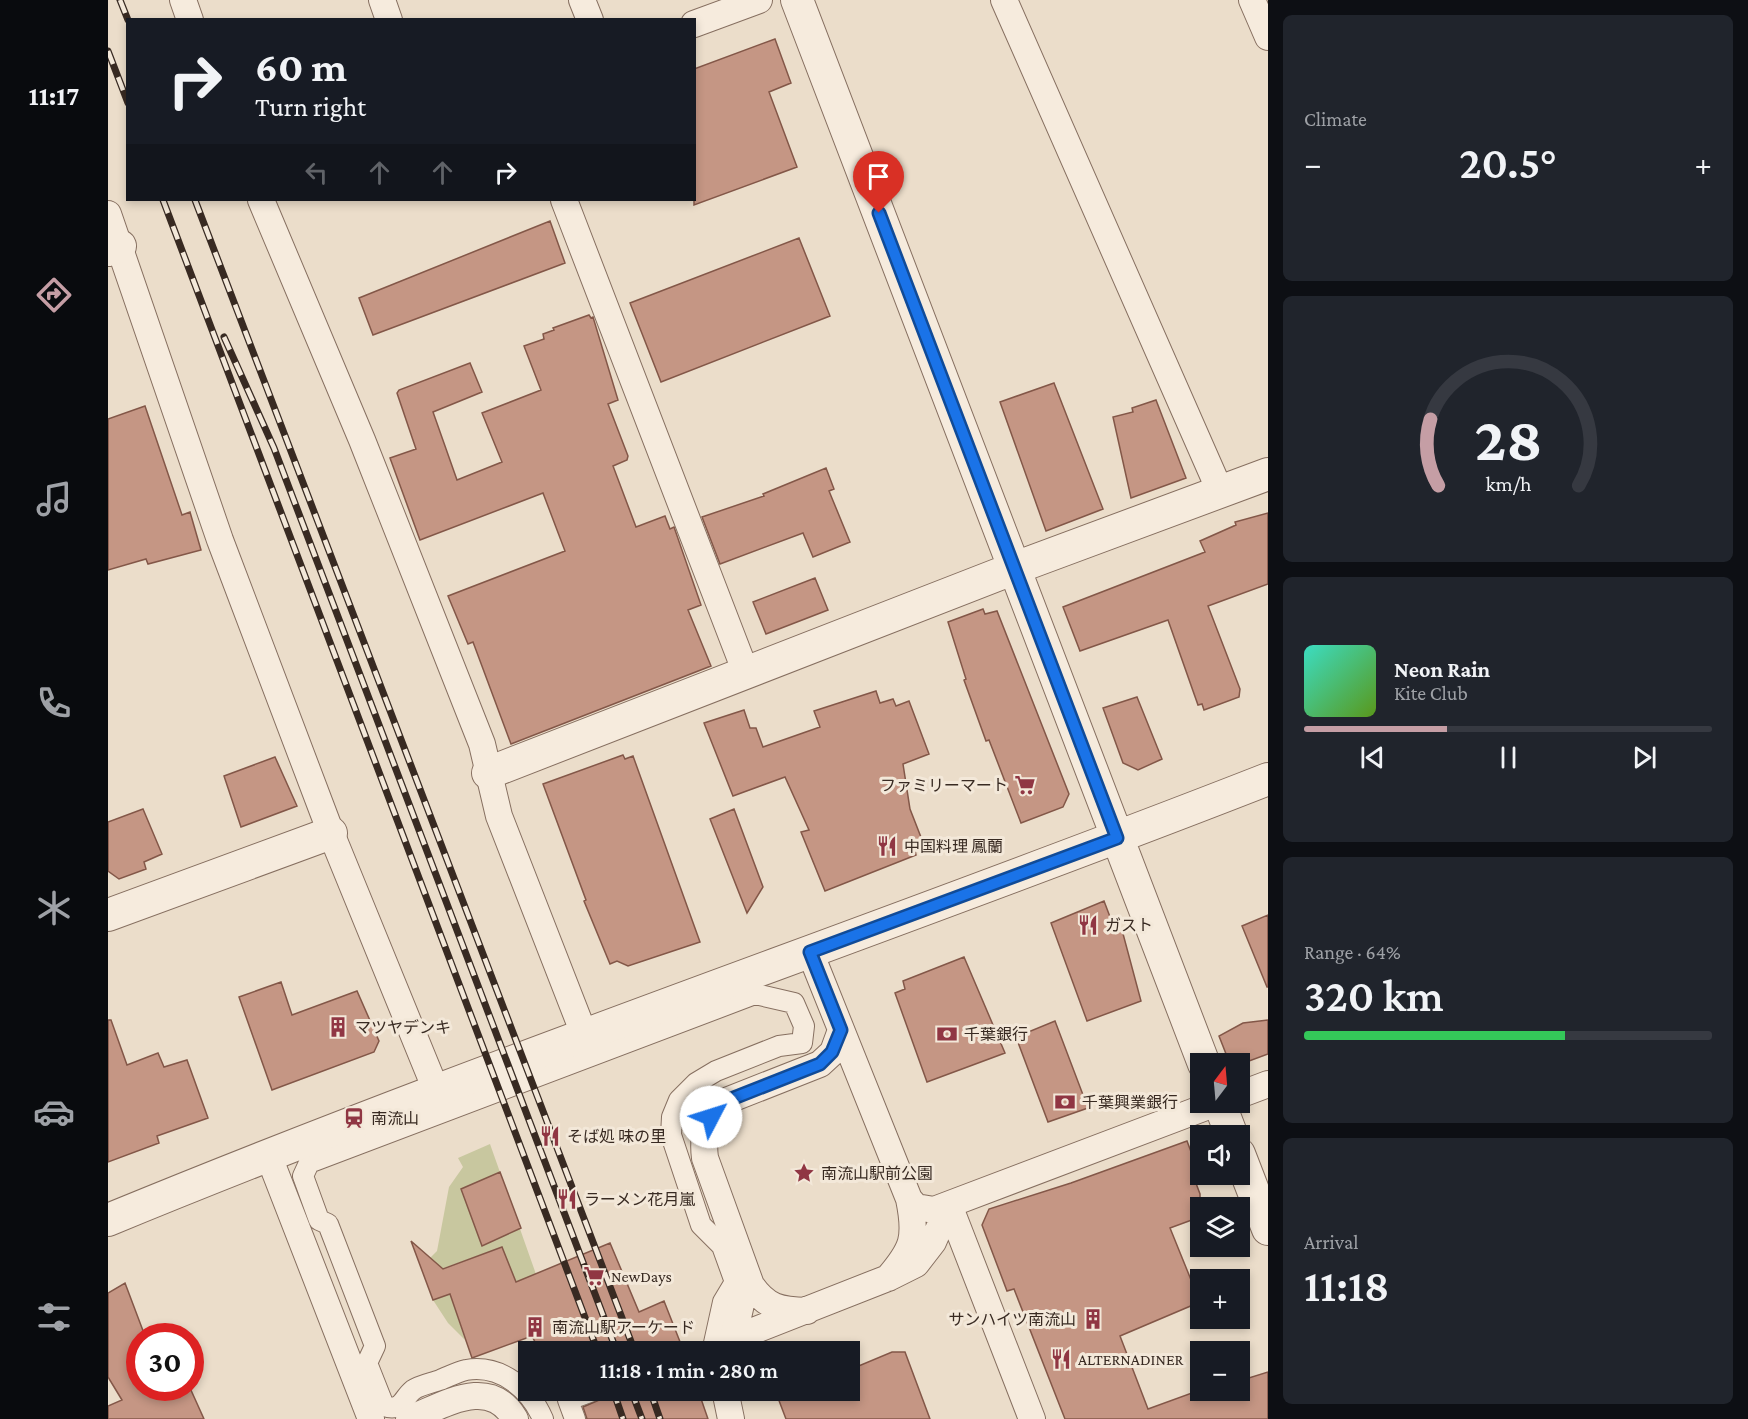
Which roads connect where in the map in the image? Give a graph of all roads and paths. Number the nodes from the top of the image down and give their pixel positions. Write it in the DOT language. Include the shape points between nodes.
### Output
graph roads {
  1 [pos="183,0"];
  2 [pos="382,0"];
  3 [pos="582,0"];
  4 [pos="759,0"];
  5 [pos="797,0"];
  6 [pos="1004,0"];
  7 [pos="1252,0"];
  8 [pos="189,18"];
  9 [pos="388,18"];
  10 [pos="589,18"];
  11 [pos="696,23"];
  12 [pos="1268,37"];
  13 [pos="261,201"];
  14 [pos="564,201"];
  15 [pos="108,214"];
  16 [pos="114,248"];
  17 [pos="1268,474"];
  18 [pos="1220,492"];
  19 [pos="1015,568"];
  20 [pos="746,674"];
  21 [pos="488,773"];
  22 [pos="1268,779"];
  23 [pos="331,833"];
  24 [pos="1117,838"];
  25 [pos="108,915"];
  26 [pos="810,952"];
  27 [pos="841,1030"];
  28 [pos="584,1034"];
  29 [pos="1200,1053"];
  30 [pos="820,1064"];
  31 [pos="861,1079"];
  32 [pos="1268,1084"];
  33 [pos="436,1089"];
  34 [pos="1250,1091"];
  35 [pos="1190,1113"];
  36 [pos="268,1154"];
  37 [pos="1250,1182"];
  38 [pos="909,1199"];
  39 [pos="949,1205"];
  40 [pos="108,1220"];
  41 [pos="1268,1229"];
  42 [pos="888,1278"];
  43 [pos="752,1285"];
  44 [pos="807,1311"];
  45 [pos="714,1341"];
  46 [pos="733,1341"];
  47 [pos="743,1341"];
  48 [pos="518,1383"];
  49 [pos="532,1401"];
  50 [pos="568,1401"];
  51 [pos="727,1401"];
  52 [pos="371,1419"];
  53 [pos="409,1419"];
  54 [pos="515,1419"];
  55 [pos="543,1419"];
  56 [pos="575,1419"];
  57 [pos="731,1419"];
  58 [pos="1032,1419"];
  1 -- 8 [label="street"];
  2 -- 9 [label="street"];
  3 -- 10 [label="street"];
  4 -- 11 [label="street"];
  5 -- 19 [label="street"];
  6 -- 18 [label="street"];
  7 -- 12 [label="street"];
  13 -- 21 [label="street" via="340,386 469,711"];
  14 -- 20 [label="street"];
  15 -- 16 [label="street"];
  16 -- 23 [label="street"];
  17 -- 18 [label="street"];
  18 -- 19 [label="street"];
  19 -- 20 [label="street"];
  19 -- 24 [label="street"];
  20 -- 21 [label="street"];
  21 -- 28 [label="street" via="499,816"];
  22 -- 24 [label="street"];
  23 -- 25 [label="street"];
  23 -- 33 [label="street"];
  24 -- 26 [label="street"];
  24 -- 29 [label="street"];
  26 -- 27 [label="street"];
  26 -- 28 [label="street"];
  27 -- 30 [label="street" via="832,1052"];
  27 -- 31 [label="street"];
  28 -- 33 [label="street"];
  30 -- 31 [label="street" via="848,1068"];
  30 -- 43 [label="street" via="721,1103 703,1136 705,1158"];
  31 -- 38 [label="street"];
  32 -- 34 [label="street"];
  33 -- 36 [label="street"];
  35 -- 39 [label="street"];
  36 -- 40 [label="street"];
  36 -- 52 [label="street"];
  37 -- 41 [label="street"];
  38 -- 39 [label="street" via="922,1209"];
  38 -- 42 [label="street" via="914,1233 907,1256"];
  39 -- 42 [label="street" via="933,1242 916,1264"];
  39 -- 58 [label="street"];
  42 -- 44 [label="street"];
  43 -- 44 [label="street" via="762,1300 783,1310"];
  43 -- 46 [label="street" via="741,1304"];
  44 -- 47 [label="street" via="753,1331"];
  45 -- 48 [label="street" via="723,1302 735,1282 722,1246 701,1225 671,1135 672,1116 679,1100 716,1071 779,1046 802,1043 804,1026 794,1003 755,994 309,1163 303,1176 319,1220 328,1224 375,1346 367,1363 384,1406 401,1406 414,1390 466,1370 484,1370"];
  49 -- 55 [label="street"];
  50 -- 56 [label="street"];
  51 -- 57 [label="street"];
  53 -- 54 [label="street" via="468,1396 485,1395 507,1407"];
}
